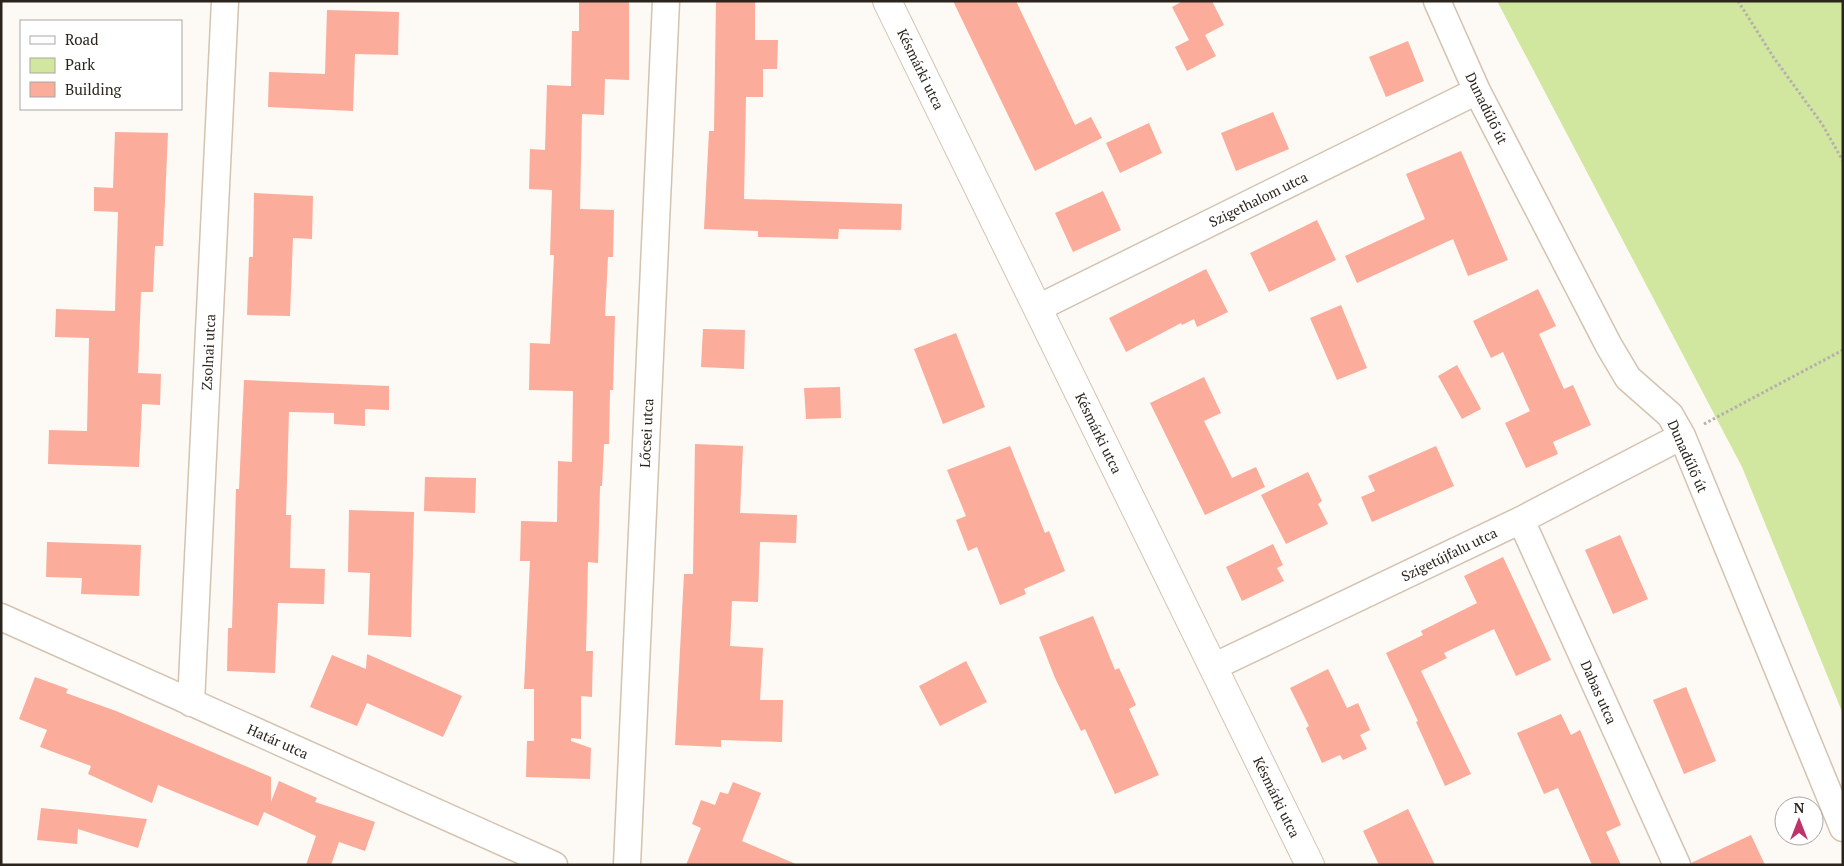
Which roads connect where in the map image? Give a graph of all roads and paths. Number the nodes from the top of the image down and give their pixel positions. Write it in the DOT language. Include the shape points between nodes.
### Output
graph roads {
  1 [pos="225,1"];
  2 [pos="666,1"];
  3 [pos="888,1"];
  4 [pos="1437,1"];
  5 [pos="1738,1"];
  6 [pos="1477,91"];
  7 [pos="1843,161"];
  8 [pos="1038,308"];
  9 [pos="1843,350"];
  10 [pos="1734,408"];
  11 [pos="1682,436"];
  12 [pos="1521,520"];
  13 [pos="1,617"];
  14 [pos="1213,667"];
  15 [pos="191,702"];
  16 [pos="1843,828"];
  17 [pos="554,865"];
  18 [pos="627,865"];
  19 [pos="1310,865"];
  20 [pos="1677,865"];
  1 -- 15 [label="street, Zsolnai utca"];
  2 -- 18 [label="street, Lőcsei utca"];
  3 -- 8 [label="street, Késmárki utca"];
  4 -- 6 [label="street, Dunadűlő út"];
  5 -- 7 [label="path" via="1822,124"];
  6 -- 8 [label="street, Szigethalom utca"];
  6 -- 11 [label="street, Dunadűlő út" via="1628,378 1670,415"];
  8 -- 14 [label="street, Késmárki utca"];
  9 -- 10 [label="path"];
  11 -- 12 [label="street, Szigetújfalu utca"];
  11 -- 16 [label="street, Dunadűlő út"];
  12 -- 14 [label="street, Szigetújfalu utca"];
  12 -- 20 [label="street, Dabas utca"];
  13 -- 15 [label="street, Határ utca"];
  14 -- 19 [label="street, Késmárki utca"];
  15 -- 17 [label="street, Határ utca"];
}
